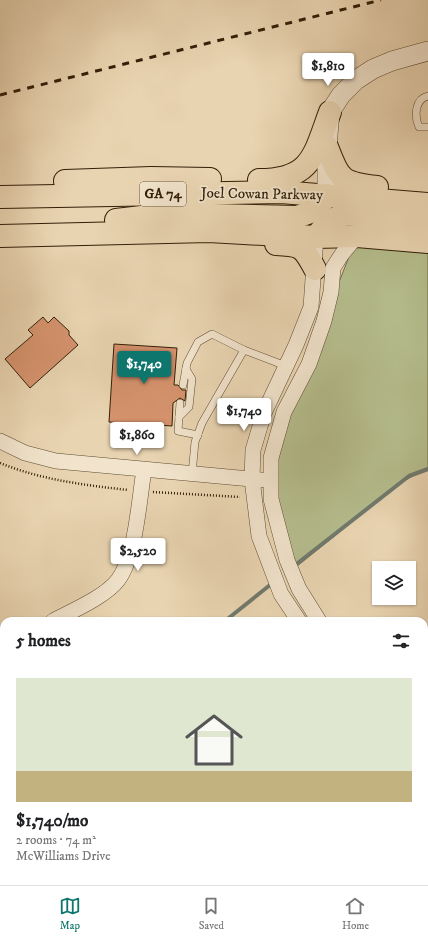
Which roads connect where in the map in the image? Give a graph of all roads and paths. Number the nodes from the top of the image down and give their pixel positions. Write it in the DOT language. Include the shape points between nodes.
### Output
graph roads {
  1 [pos="428,51"];
  2 [pos="428,96"];
  3 [pos="330,112"];
  4 [pos="428,128"];
  5 [pos="327,147"];
  6 [pos="0,185"];
  7 [pos="428,192"];
  8 [pos="327,195"];
  9 [pos="0,198"];
  10 [pos="428,204"];
  11 [pos="428,221"];
  12 [pos="174,232"];
  13 [pos="65,234"];
  14 [pos="0,236"];
  15 [pos="316,236"];
  16 [pos="357,236"];
  17 [pos="428,242"];
  18 [pos="315,269"];
  19 [pos="244,350"];
  20 [pos="286,366"];
  21 [pos="186,369"];
  22 [pos="303,375"];
  23 [pos="183,385"];
  24 [pos="180,403"];
  25 [pos="179,417"];
  26 [pos="198,435"];
  27 [pos="0,442"];
  28 [pos="144,470"];
  29 [pos="192,474"];
  30 [pos="252,479"];
  31 [pos="270,480"];
  32 [pos="60,617"];
  33 [pos="296,617"];
  34 [pos="316,617"];
  1 -- 3 [label="street" via="373,69 356,80 341,95"];
  2 -- 4 [label="lane" via="418,102 416,120 419,127"];
  3 -- 5 [label="street"];
  3 -- 6 [label="main road" via="308,165 291,176 273,180 151,178"];
  5 -- 7 [label="main road" via="339,175 352,184"];
  5 -- 8 [label="street"];
  8 -- 9 [label="main road, Joel Cowan Parkway / GA 74" via="281,192"];
  8 -- 10 [label="main road, Joel Cowan Parkway / GA 74"];
  8 -- 13 [label="main road" via="316,210 297,217 168,214 107,221"];
  11 -- 15 [label="main road" via="348,214 336,216"];
  12 -- 13 [label="main road"];
  12 -- 15 [label="main road"];
  12 -- 18 [label="main road" via="200,241 296,245 306,254"];
  13 -- 14 [label="main road"];
  15 -- 16 [label="main road"];
  15 -- 18 [label="street"];
  16 -- 17 [label="main road"];
  16 -- 22 [label="street" via="333,268 332,292 324,321"];
  18 -- 20 [label="street" via="311,307"];
  19 -- 20 [label="lane"];
  19 -- 21 [label="lane" via="212,334 198,342"];
  19 -- 26 [label="lane" via="202,423"];
  20 -- 22 [label="street"];
  20 -- 30 [label="street" via="264,413 253,450"];
  21 -- 23 [label="lane"];
  21 -- 25 [label="lane" via="192,379 189,407"];
  22 -- 31 [label="street" via="284,412 271,458"];
  24 -- 25 [label="lane"];
  25 -- 26 [label="lane" via="178,431"];
  26 -- 29 [label="lane"];
  27 -- 28 [label="street" via="26,453 56,461"];
  28 -- 29 [label="street"];
  28 -- 32 [label="street" via="130,558 118,580 102,593"];
  29 -- 30 [label="street"];
  30 -- 31 [label="street"];
  30 -- 33 [label="street" via="259,536 281,594"];
  31 -- 34 [label="street" via="271,499 287,560 299,589"];
}
